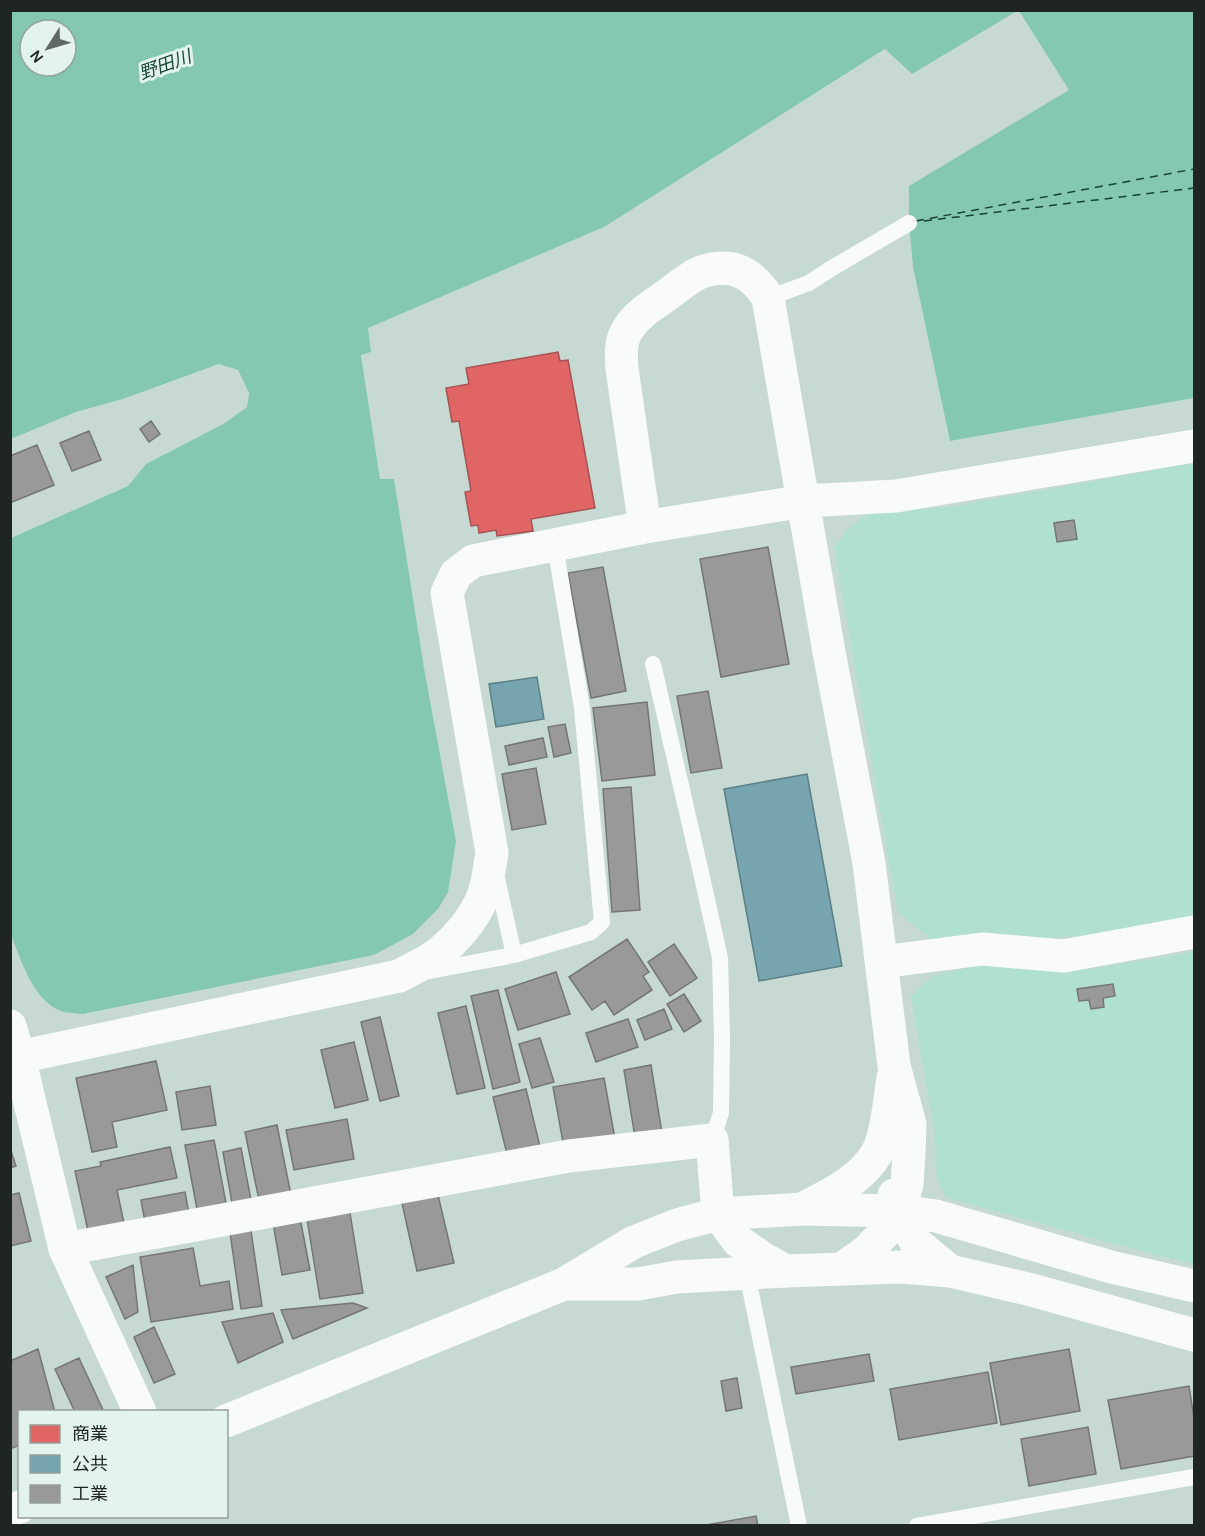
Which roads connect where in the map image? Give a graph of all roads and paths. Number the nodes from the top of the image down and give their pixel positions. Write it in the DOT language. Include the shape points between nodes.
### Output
graph roads {
  1 [pos="909,223"];
  2 [pos="768,298"];
  3 [pos="1194,446"];
  4 [pos="804,501"];
  5 [pos="645,527"];
  6 [pos="555,545"];
  7 [pos="653,664"];
  8 [pos="492,853"];
  9 [pos="1194,932"];
  10 [pos="514,955"];
  11 [pos="882,962"];
  12 [pos="399,976"];
  13 [pos="10,1026"];
  14 [pos="19,1057"];
  15 [pos="894,1066"];
  16 [pos="712,1140"];
  17 [pos="878,1150"];
  18 [pos="803,1209"];
  19 [pos="900,1211"];
  20 [pos="718,1214"];
  21 [pos="65,1249"];
  22 [pos="843,1268"];
  23 [pos="786,1271"];
  24 [pos="950,1271"];
  25 [pos="747,1274"];
  26 [pos="564,1284"];
  27 [pos="1194,1286"];
  28 [pos="1194,1335"];
  29 [pos="139,1410"];
  30 [pos="228,1420"];
  31 [pos="1194,1477"];
  32 [pos="799,1526"];
  33 [pos="917,1526"];
  1 -- 2 [label="lane" via="809,284"];
  2 -- 4 [label="street"];
  2 -- 5 [label="street" via="750,277 724,267 700,273 644,310 628,329 620,353"];
  3 -- 4 [label="street" via="896,496"];
  4 -- 5 [label="street"];
  4 -- 11 [label="street" via="869,863"];
  5 -- 6 [label="street"];
  6 -- 8 [label="street" via="473,561 456,574 447,593"];
  6 -- 10 [label="lane" via="582,708 602,922 591,932"];
  7 -- 16 [label="lane" via="720,958 721,1113"];
  8 -- 10 [label="lane"];
  8 -- 12 [label="street" via="479,906 466,925 432,958"];
  9 -- 11 [label="street" via="1064,956 982,949"];
  10 -- 12 [label="lane"];
  11 -- 15 [label="street"];
  12 -- 14 [label="street"];
  13 -- 14 [label="street"];
  14 -- 21 [label="street"];
  15 -- 17 [label="street"];
  15 -- 19 [label="street" via="910,1124 907,1184"];
  16 -- 20 [label="street"];
  16 -- 21 [label="street" via="569,1156"];
  17 -- 18 [label="street" via="858,1175"];
  17 -- 19 [label="street"];
  18 -- 19 [label="street"];
  18 -- 20 [label="street"];
  19 -- 22 [label="street" via="867,1251"];
  19 -- 24 [label="street" via="916,1243"];
  19 -- 27 [label="street" via="936,1216 1111,1267"];
  20 -- 23 [label="street" via="738,1241"];
  20 -- 26 [label="street" via="634,1242"];
  21 -- 29 [label="street"];
  22 -- 23 [label="street"];
  22 -- 24 [label="street"];
  23 -- 25 [label="street"];
  24 -- 28 [label="street"];
  25 -- 26 [label="street" via="677,1277 638,1284"];
  25 -- 32 [label="lane"];
  26 -- 30 [label="street"];
  31 -- 33 [label="lane"];
}
